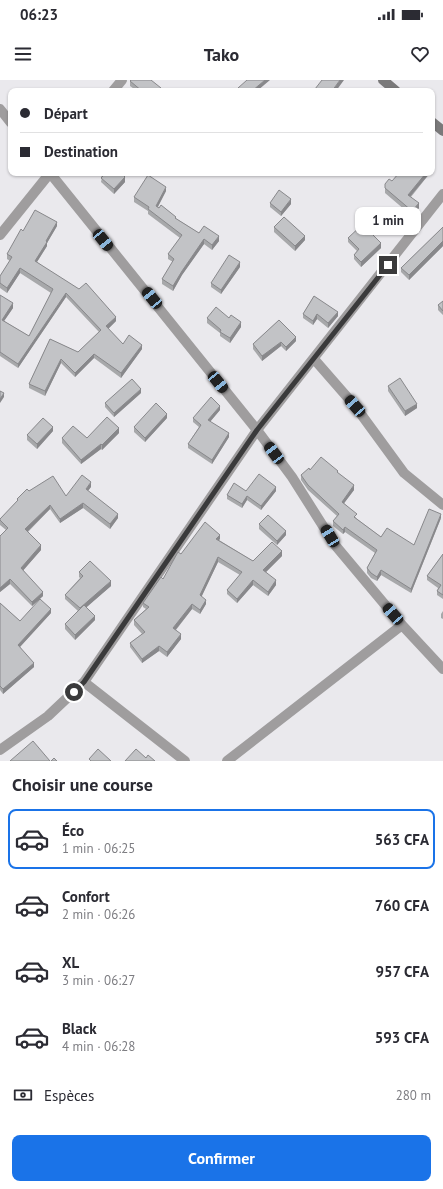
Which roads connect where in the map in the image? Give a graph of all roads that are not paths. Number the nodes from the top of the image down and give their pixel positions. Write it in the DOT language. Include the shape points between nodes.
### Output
graph roads {
  1 [pos="122,80"];
  2 [pos="383,80"];
  3 [pos="115,88"];
  4 [pos="392,88"];
  5 [pos="0,109"];
  6 [pos="8,119"];
  7 [pos="435,124"];
  8 [pos="443,131"];
  9 [pos="48,176"];
  10 [pos="52,176"];
  11 [pos="443,194"];
  12 [pos="0,235"];
  13 [pos="314,359"];
  14 [pos="257,430"];
  15 [pos="443,505"];
  16 [pos="402,625"];
  17 [pos="443,669"];
  18 [pos="84,682"];
  19 [pos="0,750"];
  20 [pos="185,761"];
  21 [pos="227,761"];
  1 -- 3 [label="street"];
  2 -- 4 [label="street"];
  5 -- 6 [label="street"];
  7 -- 8 [label="street"];
  9 -- 12 [label="street"];
  10 -- 14 [label="street"];
  11 -- 13 [label="street"];
  13 -- 14 [label="street"];
  13 -- 15 [label="street" via="355,406 404,473"];
  14 -- 16 [label="street" via="292,477 335,546"];
  14 -- 18 [label="street"];
  16 -- 17 [label="street"];
  16 -- 21 [label="street"];
  18 -- 19 [label="street" via="48,716"];
  18 -- 20 [label="street"];
}
